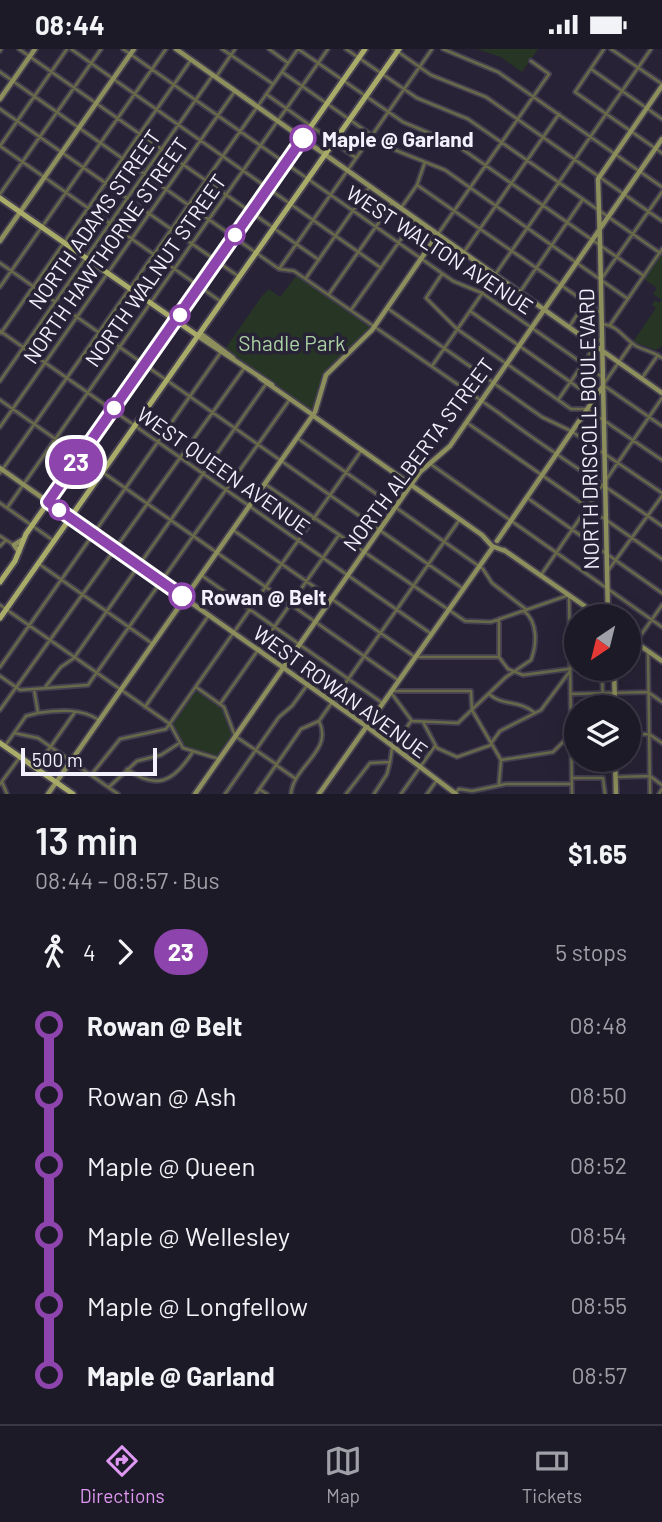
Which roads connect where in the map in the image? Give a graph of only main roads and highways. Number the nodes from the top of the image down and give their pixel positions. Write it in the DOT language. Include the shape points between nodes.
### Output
graph roads {
  1 [pos="365,49"];
  2 [pos="397,50"];
  3 [pos="0,195"];
  4 [pos="21,211"];
  5 [pos="35,219"];
  6 [pos="177,319"];
  7 [pos="199,335"];
  8 [pos="0,582"];
  9 [pos="0,618"];
  10 [pos="2,745"];
  11 [pos="73,794"];
  1 -- 6 [label="main road"];
  2 -- 7 [label="main road"];
  3 -- 4 [label="main road"];
  4 -- 5 [label="main road"];
  4 -- 6 [label="main road"];
  6 -- 7 [label="main road"];
  6 -- 8 [label="main road" via="22,540"];
  7 -- 9 [label="main road"];
  10 -- 11 [label="main road"];
}
